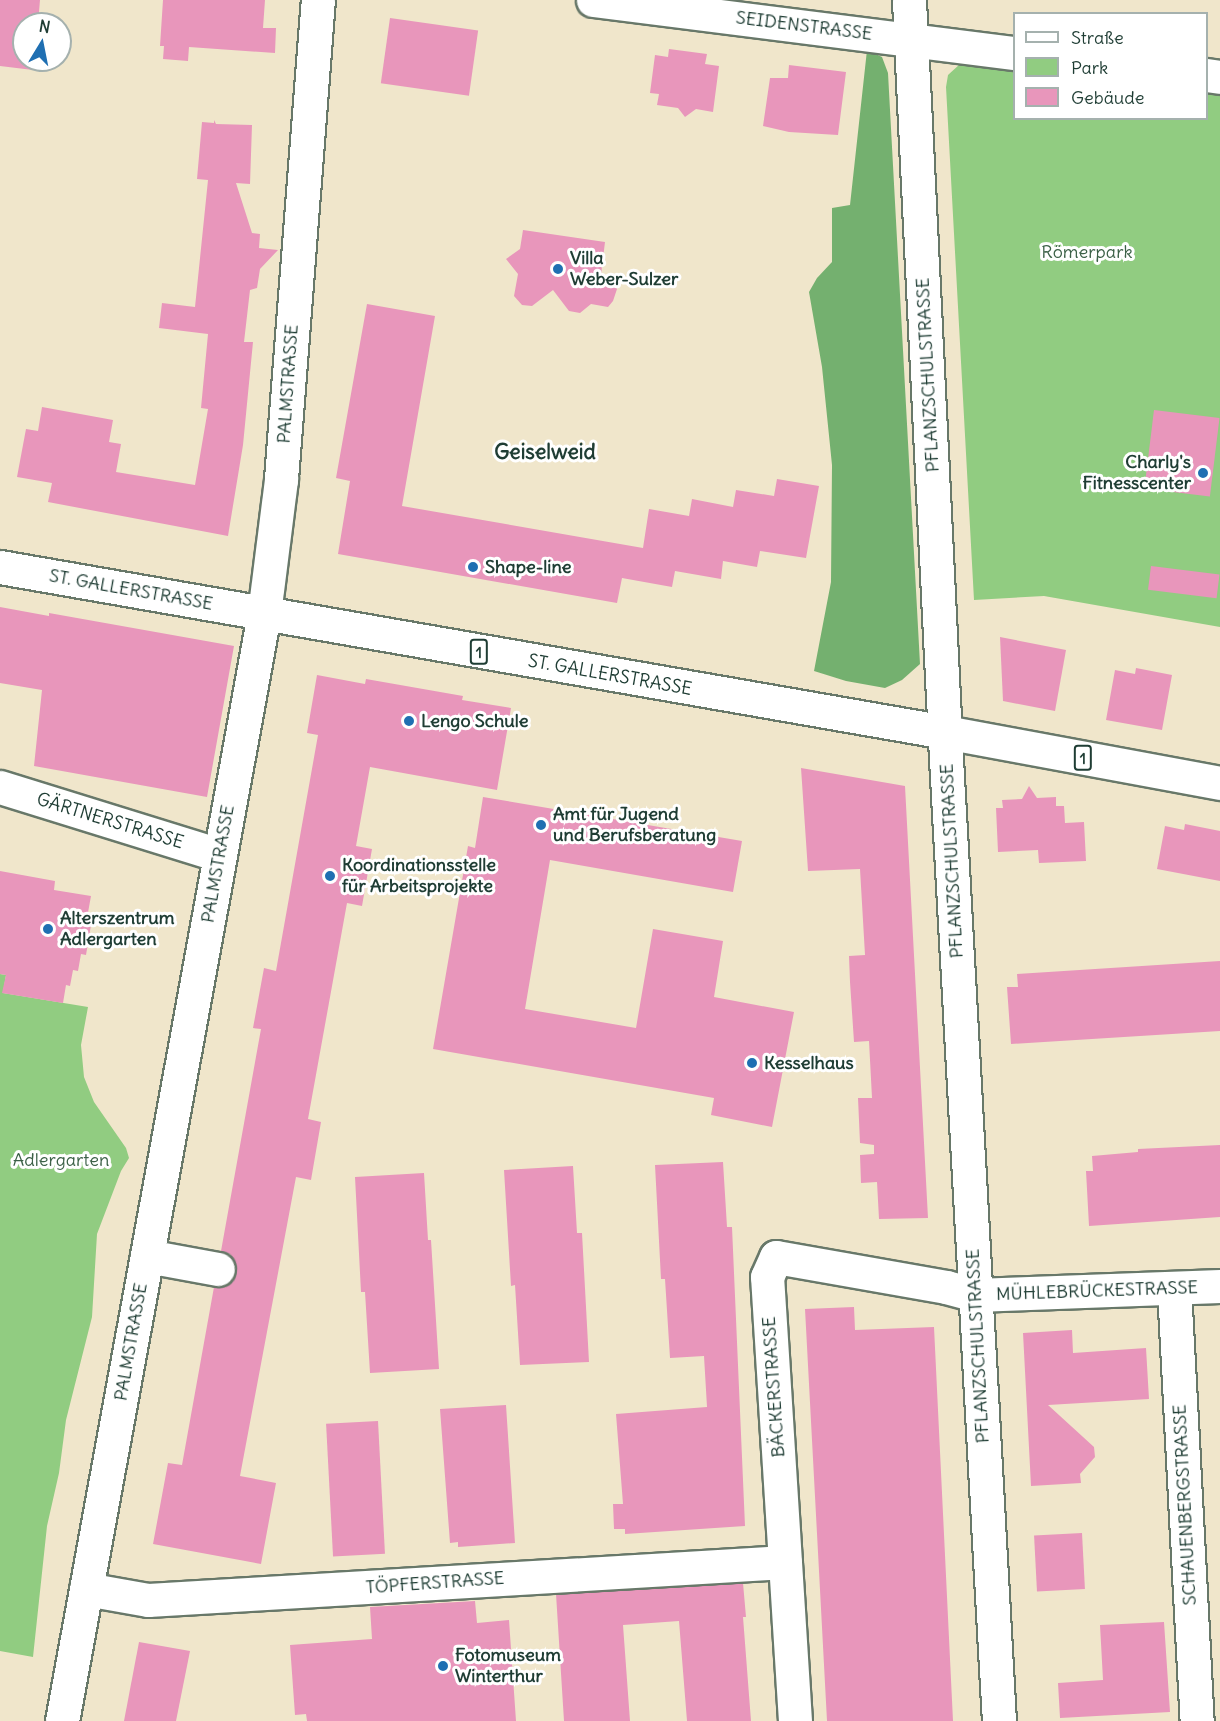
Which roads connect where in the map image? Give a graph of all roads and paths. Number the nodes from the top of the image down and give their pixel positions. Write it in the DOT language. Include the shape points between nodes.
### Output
graph roads {
  1 [pos="318,0"];
  2 [pos="592,0"];
  3 [pos="909,0"];
  4 [pos="911,39"];
  5 [pos="1013,53"];
  6 [pos="0,567"];
  7 [pos="264,614"];
  8 [pos="945,732"];
  9 [pos="1220,783"];
  10 [pos="0,788"];
  11 [pos="220,855"];
  12 [pos="147,1256"];
  13 [pos="218,1269"];
  14 [pos="1220,1286"];
  15 [pos="1174,1288"];
  16 [pos="975,1295"];
  17 [pos="785,1562"];
  18 [pos="86,1590"];
  19 [pos="62,1721"];
  20 [pos="795,1721"];
  21 [pos="999,1721"];
  22 [pos="1197,1721"];
  1 -- 7 [label="street, PALMSTRASSE" via="280,488"];
  2 -- 4 [label="street, SEIDENSTRASSE"];
  3 -- 4 [label="street, PFLANZSCHULSTRASSE"];
  4 -- 5 [label="street, SEIDENSTRASSE"];
  4 -- 8 [label="street, PFLANZSCHULSTRASSE"];
  6 -- 7 [label="street, ST. GALLERSTRASSE / 1"];
  7 -- 8 [label="street, ST. GALLERSTRASSE / 1"];
  7 -- 11 [label="street, PALMSTRASSE"];
  8 -- 9 [label="street, ST. GALLERSTRASSE / 1"];
  8 -- 16 [label="street, PFLANZSCHULSTRASSE"];
  10 -- 11 [label="street, GÄRTNERSTRASSE"];
  11 -- 12 [label="street, PALMSTRASSE"];
  12 -- 13 [label="street"];
  12 -- 18 [label="street, PALMSTRASSE"];
  14 -- 15 [label="street, MÜHLEBRÜCKESTRASSE"];
  15 -- 16 [label="street, MÜHLEBRÜCKESTRASSE"];
  15 -- 22 [label="street, SCHAUENBERGSTRASSE"];
  16 -- 17 [label="street, BÄCKERSTRASSE" via="776,1257 767,1277"];
  16 -- 21 [label="street, PFLANZSCHULSTRASSE"];
  17 -- 18 [label="street, TÖPFERSTRASSE" via="148,1600"];
  17 -- 20 [label="street, BÄCKERSTRASSE"];
  18 -- 19 [label="street, PALMSTRASSE"];
}
